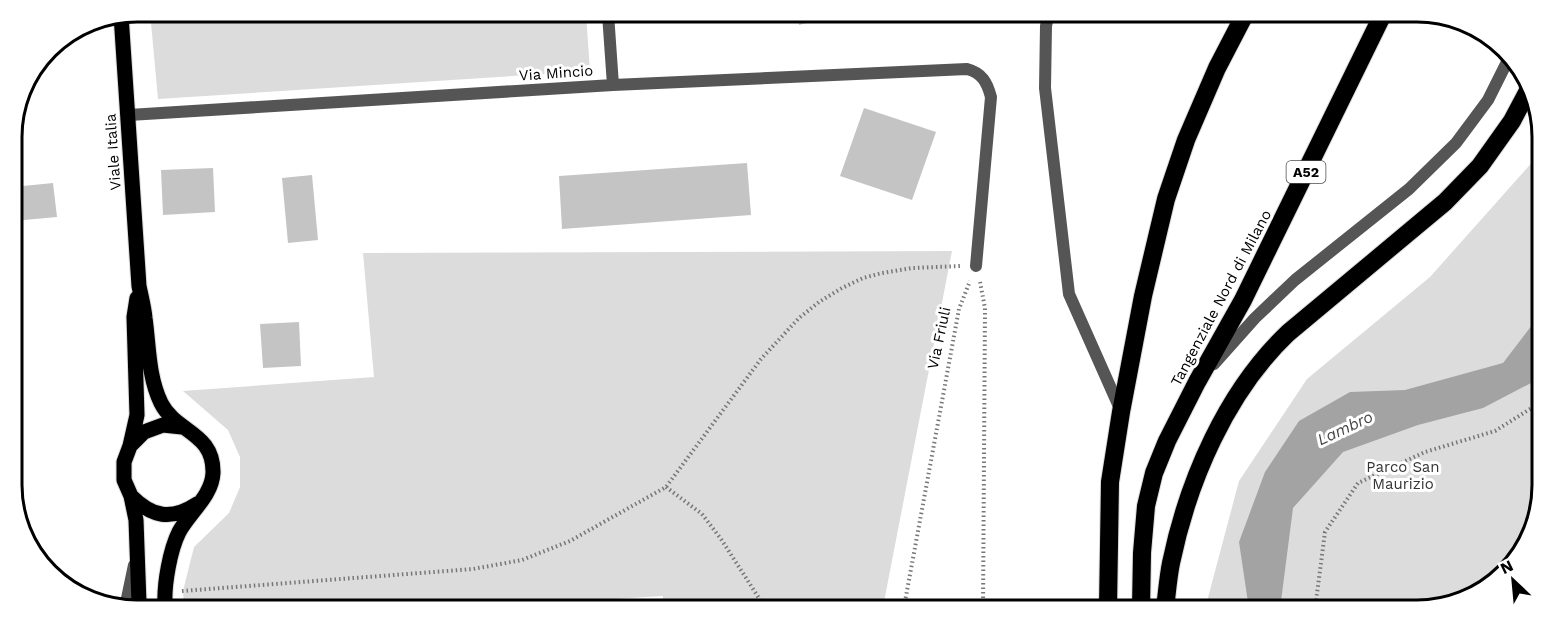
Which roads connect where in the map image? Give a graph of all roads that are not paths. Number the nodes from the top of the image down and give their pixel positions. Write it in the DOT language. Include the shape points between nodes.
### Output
graph roads {
  1 [pos="609,22"];
  2 [pos="1047,22"];
  3 [pos="1241,22"];
  4 [pos="1379,22"];
  5 [pos="122,23"];
  6 [pos="1506,64"];
  7 [pos="613,84"];
  8 [pos="1525,97"];
  9 [pos="129,115"];
  10 [pos="976,266"];
  11 [pos="139,286"];
  12 [pos="1197,382"];
  13 [pos="1121,412"];
  14 [pos="182,427"];
  15 [pos="130,446"];
  16 [pos="131,496"];
  17 [pos="200,502"];
  18 [pos="137,549"];
  19 [pos="127,599"];
  20 [pos="1108,599"];
  21 [pos="1141,599"];
  22 [pos="1166,599"];
  23 [pos="139,600"];
  24 [pos="165,600"];
  1 -- 7 [label="street"];
  2 -- 13 [label="street" via="1045,88 1069,294"];
  3 -- 13 [label="highway" via="1186,140 1166,199"];
  4 -- 12 [label="highway, Tangenziale Nord di Milano / A52" via="1243,300"];
  5 -- 9 [label="main road, Viale Italia"];
  6 -- 12 [label="street" via="1488,100 1456,143 1409,189 1295,280"];
  7 -- 9 [label="street, Via Mincio"];
  7 -- 10 [label="street, Via Mincio" via="972,70 983,77 990,90 991,104"];
  8 -- 22 [label="highway" via="1480,166 1452,195 1288,333 1252,373 1206,454 1185,509"];
  9 -- 11 [label="main road, Viale Italia"];
  11 -- 14 [label="main road, Viale Italia" via="154,384 162,404"];
  11 -- 15 [label="main road, Viale Italia" via="134,318 137,415"];
  12 -- 21 [label="highway, Tangenziale Nord di Milano / A52" via="1154,473 1146,506"];
  13 -- 20 [label="highway" via="1110,482"];
  14 -- 15 [label="main road" via="163,425 144,432"];
  14 -- 17 [label="main road, Viale Italia" via="196,434 212,460 209,490"];
  15 -- 16 [label="main road, Viale Italia" via="124,462 124,480"];
  16 -- 17 [label="main road" via="142,507 172,515"];
  16 -- 18 [label="main road, Viale Italia"];
  17 -- 24 [label="main road, Viale Italia" via="179,532"];
  18 -- 19 [label="street"];
  18 -- 23 [label="main road, Viale Italia"];
}
